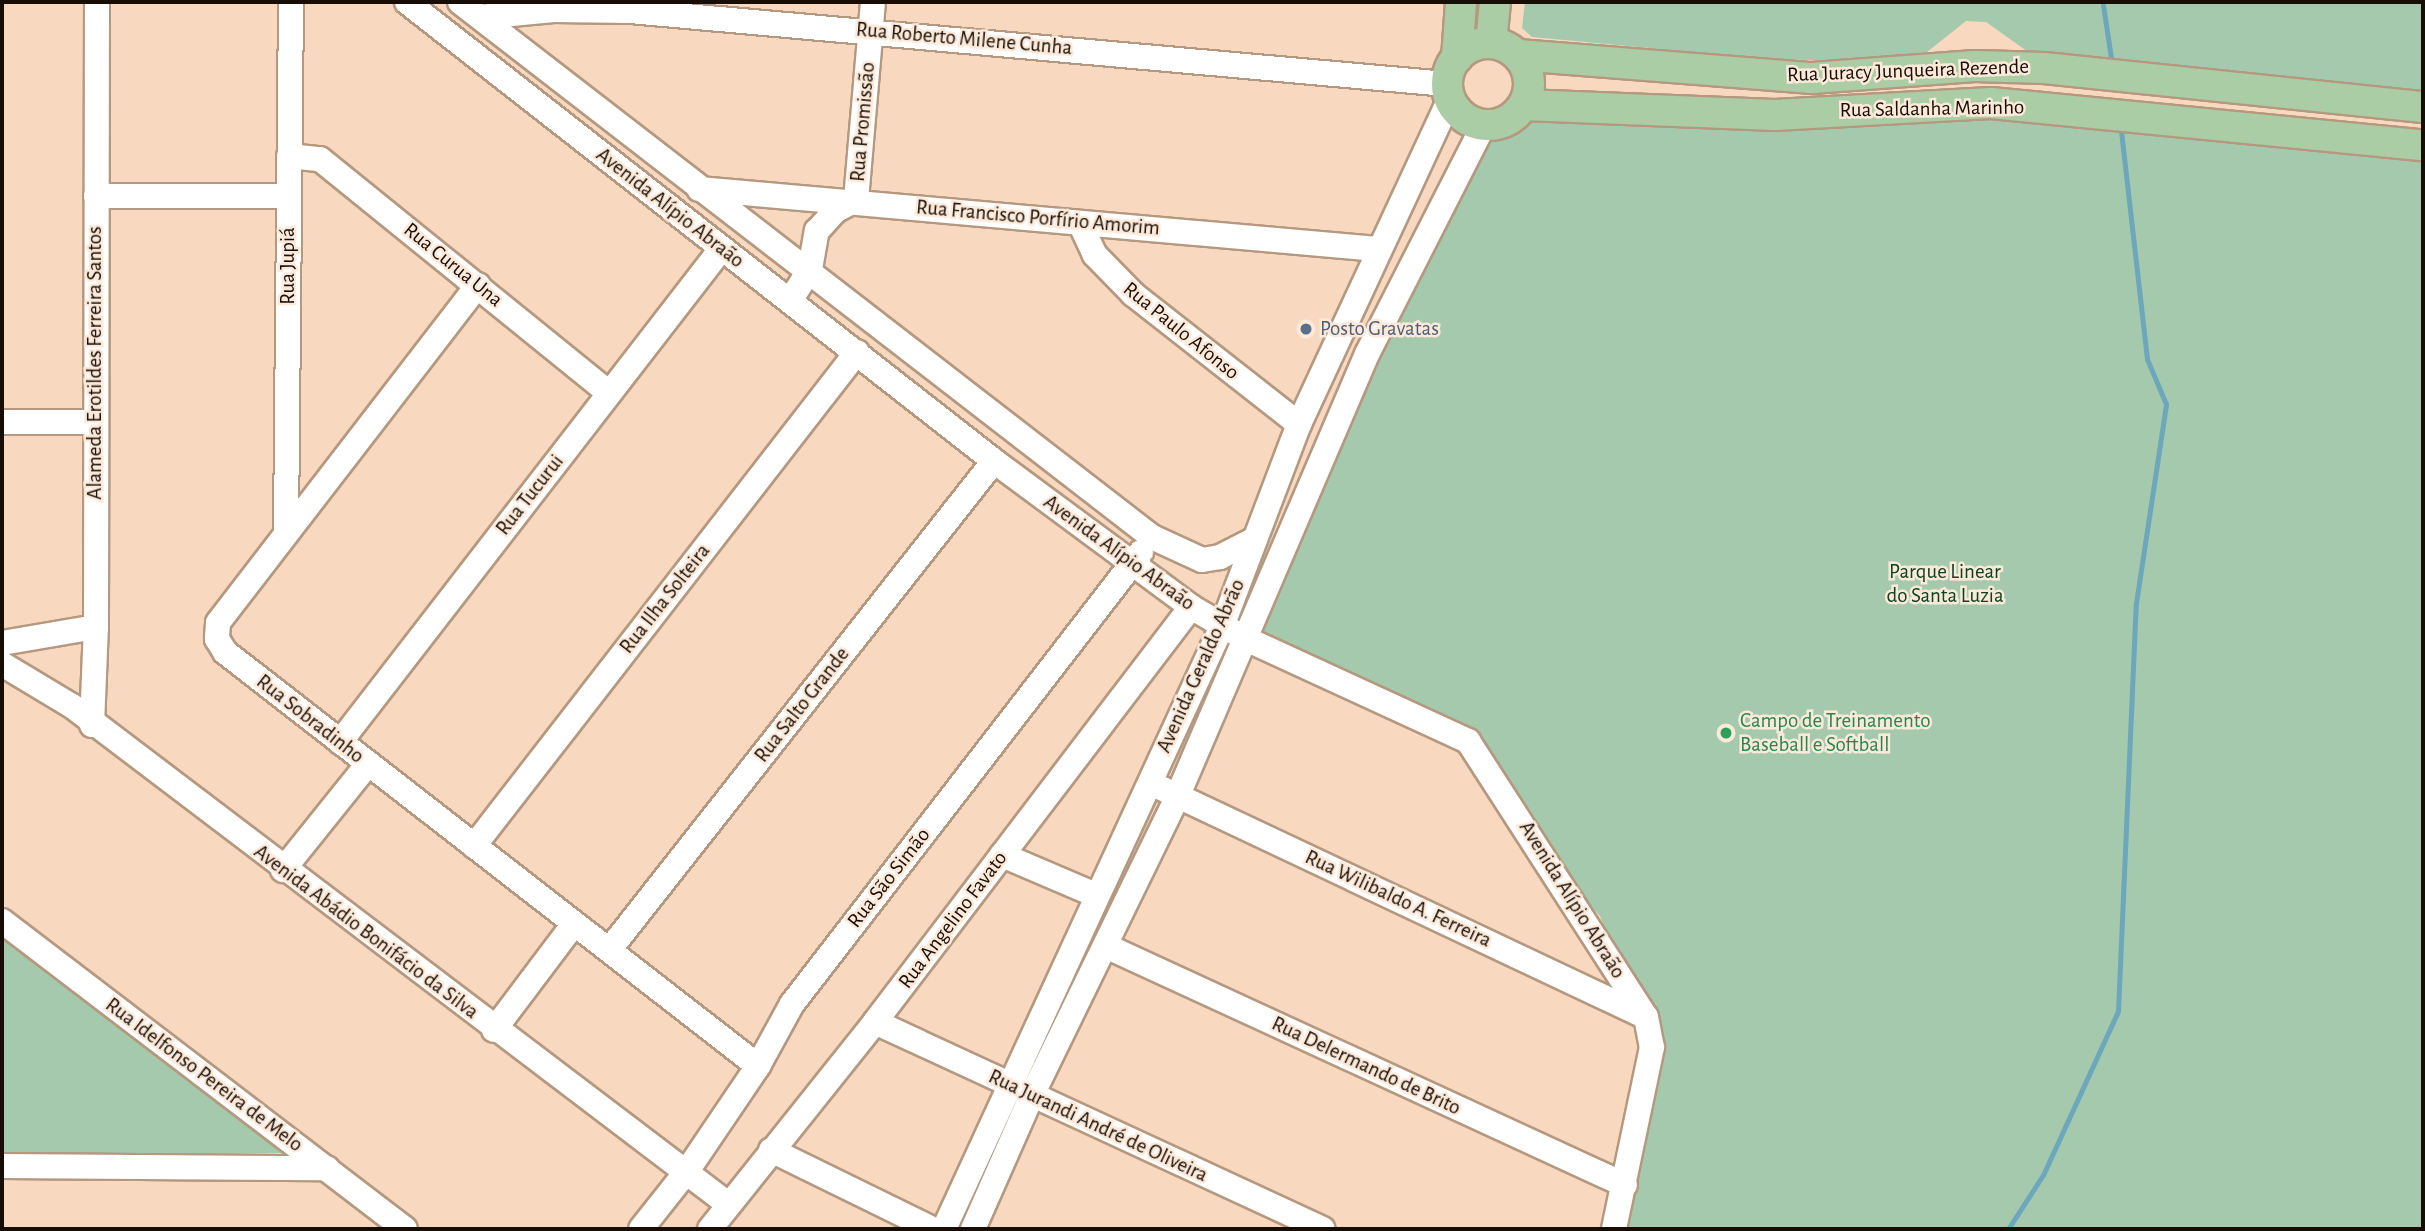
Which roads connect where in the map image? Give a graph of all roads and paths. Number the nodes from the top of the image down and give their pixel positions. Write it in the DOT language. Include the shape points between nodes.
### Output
graph roads {
  1 [pos="97,2"];
  2 [pos="291,2"];
  3 [pos="407,2"];
  4 [pos="460,2"];
  5 [pos="873,2"];
  6 [pos="1461,2"];
  7 [pos="1495,2"];
  8 [pos="480,17"];
  9 [pos="871,30"];
  10 [pos="1504,49"];
  11 [pos="1451,80"];
  12 [pos="1524,105"];
  13 [pos="2423,107"];
  14 [pos="1483,125"];
  15 [pos="2423,145"];
  16 [pos="289,156"];
  17 [pos="699,189"];
  18 [pos="289,196"];
  19 [pos="96,197"];
  20 [pos="856,201"];
  21 [pos="1080,223"];
  22 [pos="721,249"];
  23 [pos="1377,249"];
  24 [pos="810,269"];
  25 [pos="478,285"];
  26 [pos="790,301"];
  27 [pos="1338,339"];
  28 [pos="857,352"];
  29 [pos="1367,354"];
  30 [pos="610,393"];
  31 [pos="2,422"];
  32 [pos="94,422"];
  33 [pos="1299,424"];
  34 [pos="994,461"];
  35 [pos="286,530"];
  36 [pos="1152,537"];
  37 [pos="1255,539"];
  38 [pos="1131,564"];
  39 [pos="1191,607"];
  40 [pos="1223,624"];
  41 [pos="96,627"];
  42 [pos="1244,638"];
  43 [pos="2,643"];
  44 [pos="2,664"];
  45 [pos="92,725"];
  46 [pos="340,742"];
  47 [pos="369,764"];
  48 [pos="1149,784"];
  49 [pos="1178,795"];
  50 [pos="474,846"];
  51 [pos="1002,855"];
  52 [pos="283,870"];
  53 [pos="1096,895"];
  54 [pos="2,921"];
  55 [pos="573,925"];
  56 [pos="1108,947"];
  57 [pos="610,949"];
  58 [pos="1646,1017"];
  59 [pos="875,1023"];
  60 [pos="494,1030"];
  61 [pos="758,1066"];
  62 [pos="1022,1090"];
  63 [pos="771,1150"];
  64 [pos="2,1166"];
  65 [pos="327,1168"];
  66 [pos="687,1171"];
  67 [pos="1625,1185"];
  68 [pos="728,1205"];
  69 [pos="405,1229"];
  70 [pos="641,1229"];
  71 [pos="710,1229"];
  72 [pos="932,1229"];
  73 [pos="944,1229"];
  74 [pos="973,1229"];
  75 [pos="1322,1229"];
  76 [pos="1614,1229"];
  1 -- 19 [label="street, Alameda Erotildes Ferreira Santos"];
  2 -- 16 [label="street, Rua Jupiá"];
  3 -- 22 [label="street, Avenida Alípio Abraão"];
  4 -- 8 [label="street, Avenida Alípio Abraão"];
  5 -- 9 [label="street, Rua Promissão"];
  6 -- 11 [label="main road, Avenida Geraldo Abrão"];
  7 -- 10 [label="main road"];
  8 -- 9 [label="street, Rua Roberto Milene Cunha" via="604,10"];
  8 -- 17 [label="street, Avenida Alípio Abraão"];
  9 -- 11 [label="street, Rua Roberto Milene Cunha"];
  9 -- 20 [label="street, Rua Promissão"];
  10 -- 11 [label="main road" via="1469,47"];
  10 -- 12 [label="main road" via="1529,78"];
  10 -- 13 [label="main road, Rua Juracy Junqueira Rezende" via="1812,78 1975,66 2043,68"];
  11 -- 14 [label="main road" via="1462,116"];
  11 -- 23 [label="street, Avenida Geraldo Abrão"];
  12 -- 14 [label="main road" via="1502,124"];
  12 -- 15 [label="main road, Rua Saldanha Marinho" via="1775,115 1991,103"];
  14 -- 29 [label="street, Avenida Geraldo Abrão"];
  16 -- 18 [label="street, Rua Jupiá"];
  16 -- 25 [label="street, Rua Curua Una" via="320,159"];
  17 -- 20 [label="street, Rua Francisco Porfírio Amorim"];
  17 -- 24 [label="street, Avenida Alípio Abraão"];
  18 -- 19 [label="street"];
  18 -- 35 [label="street, Rua Jupiá"];
  19 -- 32 [label="street, Alameda Erotildes Ferreira Santos"];
  20 -- 21 [label="street, Rua Francisco Porfírio Amorim"];
  20 -- 24 [label="street" via="835,211 817,231"];
  21 -- 23 [label="street, Rua Francisco Porfírio Amorim"];
  21 -- 33 [label="street, Rua Paulo Afonso" via="1095,255 1125,288"];
  22 -- 26 [label="street, Avenida Alípio Abraão"];
  22 -- 30 [label="street, Rua Tucurui"];
  23 -- 27 [label="street, Avenida Geraldo Abrão"];
  24 -- 26 [label="street"];
  24 -- 36 [label="street, Avenida Alípio Abraão"];
  25 -- 30 [label="street, Rua Curua Una"];
  25 -- 35 [label="street, Rua Sobradinho"];
  26 -- 28 [label="street, Avenida Alípio Abraão"];
  27 -- 29 [label="street"];
  27 -- 33 [label="street, Avenida Geraldo Abrão"];
  28 -- 34 [label="street, Avenida Alípio Abraão"];
  28 -- 50 [label="street, Rua Ilha Solteira"];
  29 -- 42 [label="street, Avenida Geraldo Abrão"];
  30 -- 46 [label="street, Rua Tucurui"];
  31 -- 32 [label="street"];
  32 -- 41 [label="street, Alameda Erotildes Ferreira Santos"];
  33 -- 37 [label="street, Avenida Geraldo Abrão"];
  34 -- 38 [label="street, Avenida Alípio Abraão"];
  34 -- 57 [label="street, Rua Salto Grande"];
  35 -- 46 [label="street, Rua Sobradinho" via="218,623 217,639 225,652"];
  36 -- 37 [label="street, Avenida Alípio Abraão" via="1202,560 1220,557"];
  36 -- 38 [label="street, Rua São Simão"];
  37 -- 40 [label="street, Avenida Geraldo Abrão"];
  38 -- 39 [label="street, Avenida Alípio Abraão"];
  38 -- 61 [label="street, Rua São Simão" via="792,1004"];
  39 -- 40 [label="street, Avenida Alípio Abraão"];
  39 -- 51 [label="street, Rua Angelino Favato"];
  40 -- 42 [label="street, Avenida Alípio Abraão"];
  40 -- 48 [label="street, Avenida Geraldo Abrão"];
  41 -- 43 [label="street"];
  41 -- 45 [label="street, Alameda Erotildes Ferreira Santos"];
  42 -- 49 [label="street, Avenida Geraldo Abrão"];
  42 -- 58 [label="street, Avenida Alípio Abraão" via="1468,741"];
  44 -- 45 [label="street, Avenida Abádio Bonifácio da Silva" via="34,680"];
  45 -- 52 [label="street, Avenida Abádio Bonifácio da Silva"];
  46 -- 47 [label="street, Rua Sobradinho"];
  47 -- 50 [label="street, Rua Sobradinho"];
  47 -- 52 [label="street"];
  48 -- 49 [label="street, Rua Wilibaldo A. Ferreira"];
  48 -- 53 [label="street, Avenida Geraldo Abrão"];
  49 -- 56 [label="street, Avenida Geraldo Abrão"];
  49 -- 58 [label="street, Rua Wilibaldo A. Ferreira"];
  50 -- 55 [label="street, Rua Sobradinho"];
  51 -- 53 [label="street"];
  51 -- 59 [label="street, Rua Angelino Favato"];
  52 -- 60 [label="street, Avenida Abádio Bonifácio da Silva"];
  53 -- 62 [label="street, Avenida Geraldo Abrão"];
  54 -- 65 [label="street, Rua Idelfonso Pereira de Melo"];
  55 -- 57 [label="street, Rua Sobradinho"];
  55 -- 60 [label="street"];
  56 -- 62 [label="street, Avenida Geraldo Abrão"];
  56 -- 67 [label="street, Rua Delermando de Brito"];
  57 -- 61 [label="street, Rua Sobradinho"];
  58 -- 67 [label="street, Avenida Alípio Abraão" via="1652,1047"];
  59 -- 62 [label="street, Rua Jurandi André de Oliveira"];
  59 -- 63 [label="street, Rua Angelino Favato"];
  60 -- 66 [label="street, Avenida Abádio Bonifácio da Silva"];
  61 -- 66 [label="street, Rua São Simão"];
  62 -- 73 [label="street, Avenida Geraldo Abrão"];
  62 -- 74 [label="street, Avenida Geraldo Abrão"];
  62 -- 75 [label="street, Rua Jurandi André de Oliveira"];
  63 -- 68 [label="street, Rua Angelino Favato"];
  63 -- 72 [label="street"];
  64 -- 65 [label="street"];
  65 -- 69 [label="street, Rua Idelfonso Pereira de Melo"];
  66 -- 68 [label="street, Avenida Abádio Bonifácio da Silva"];
  66 -- 70 [label="street, Rua São Simão"];
  67 -- 76 [label="street, Avenida Alípio Abraão"];
  68 -- 71 [label="street, Rua Angelino Favato"];
}
